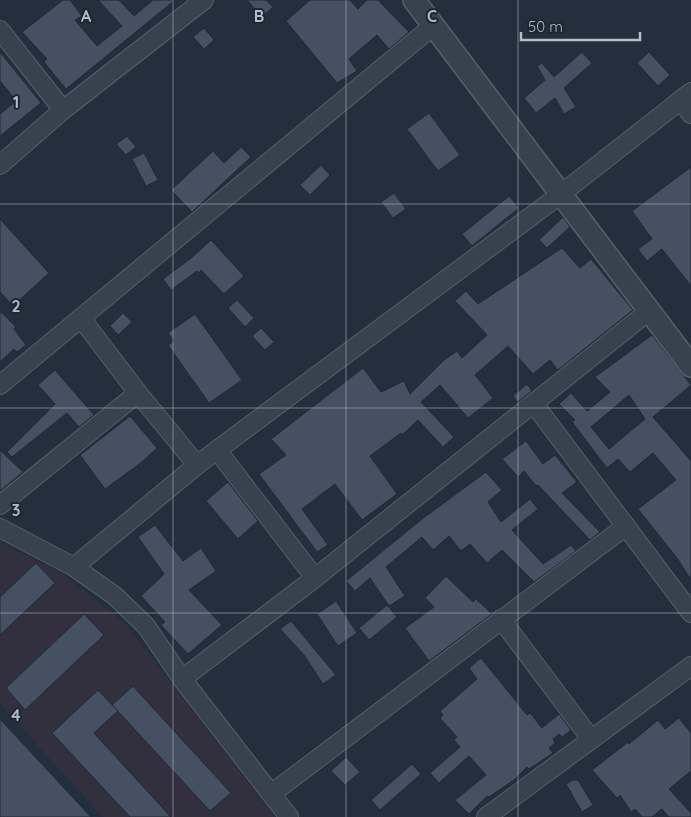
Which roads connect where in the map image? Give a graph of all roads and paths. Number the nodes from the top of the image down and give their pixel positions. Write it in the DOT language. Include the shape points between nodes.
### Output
graph roads {
  1 [pos="204,0"];
  2 [pos="414,0"];
  3 [pos="433,26"];
  4 [pos="0,30"];
  5 [pos="686,96"];
  6 [pos="63,110"];
  7 [pos="691,114"];
  8 [pos="0,165"];
  9 [pos="561,194"];
  10 [pos="649,310"];
  11 [pos="81,318"];
  12 [pos="691,366"];
  13 [pos="0,385"];
  14 [pos="138,394"];
  15 [pos="534,404"];
  16 [pos="217,450"];
  17 [pos="197,464"];
  18 [pos="0,505"];
  19 [pos="626,526"];
  20 [pos="0,528"];
  21 [pos="74,567"];
  22 [pos="315,578"];
  23 [pos="691,612"];
  24 [pos="500,619"];
  25 [pos="691,666"];
  26 [pos="182,679"];
  27 [pos="591,739"];
  28 [pos="271,794"];
  29 [pos="289,817"];
  30 [pos="486,817"];
  1 -- 6 [label="street"];
  2 -- 3 [label="street"];
  3 -- 9 [label="street"];
  3 -- 11 [label="street"];
  4 -- 6 [label="street"];
  5 -- 7 [label="street"];
  5 -- 9 [label="street"];
  6 -- 8 [label="street"];
  9 -- 10 [label="street"];
  9 -- 16 [label="street"];
  10 -- 12 [label="street"];
  10 -- 15 [label="street"];
  11 -- 13 [label="street"];
  11 -- 14 [label="street"];
  14 -- 17 [label="street"];
  14 -- 18 [label="street"];
  15 -- 19 [label="street"];
  15 -- 22 [label="street"];
  16 -- 17 [label="street"];
  16 -- 22 [label="street"];
  17 -- 21 [label="street"];
  19 -- 23 [label="street"];
  19 -- 24 [label="street"];
  20 -- 21 [label="street"];
  21 -- 26 [label="street" via="115,596 146,626"];
  22 -- 26 [label="street"];
  24 -- 27 [label="street"];
  24 -- 28 [label="street"];
  25 -- 27 [label="street"];
  26 -- 28 [label="street"];
  27 -- 30 [label="street"];
  28 -- 29 [label="street"];
}
